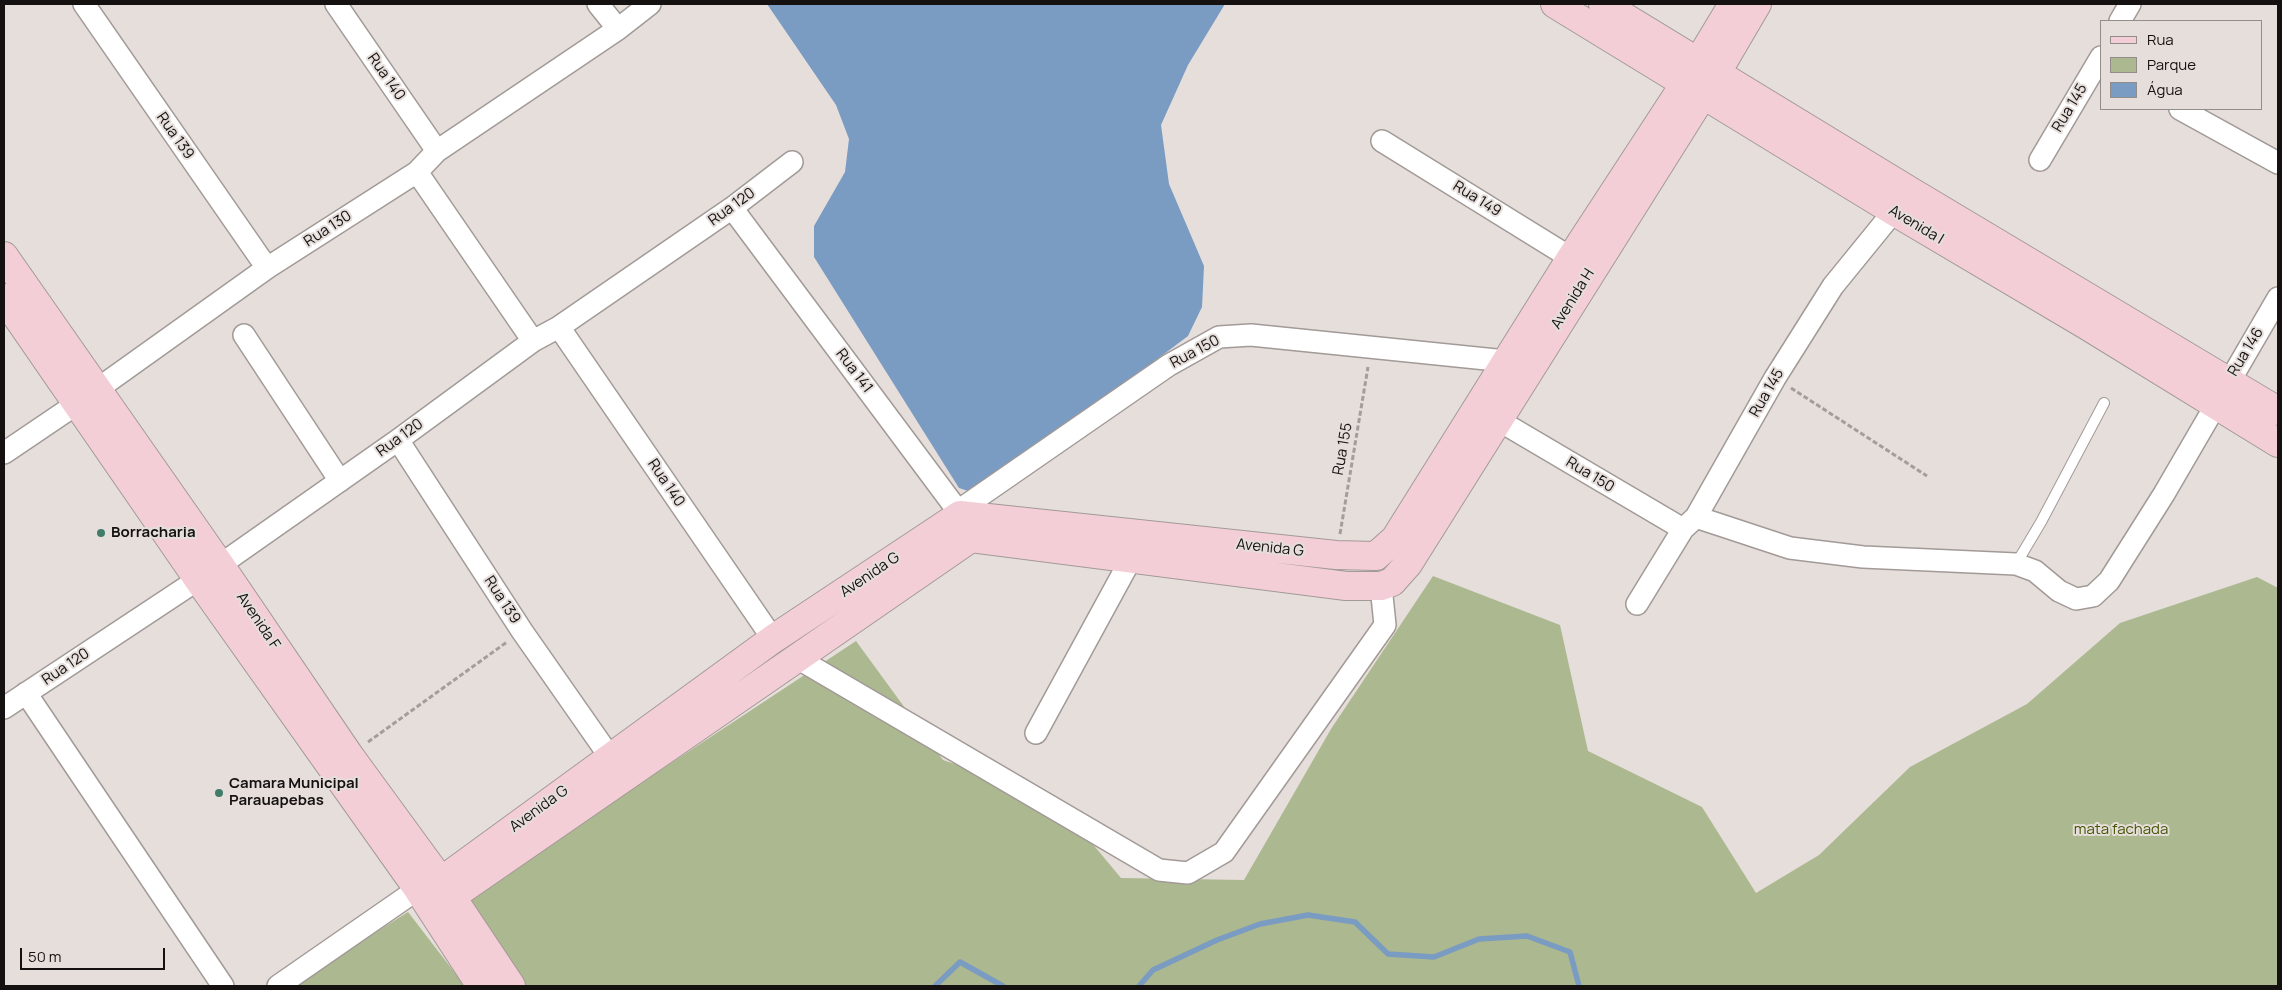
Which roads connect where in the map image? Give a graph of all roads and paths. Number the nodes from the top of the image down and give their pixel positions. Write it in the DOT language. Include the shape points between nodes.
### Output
graph roads {
  1 [pos="84,4"];
  2 [pos="336,4"];
  3 [pos="598,4"];
  4 [pos="650,4"];
  5 [pos="1555,4"];
  6 [pos="1603,4"];
  7 [pos="1733,4"];
  8 [pos="1757,4"];
  9 [pos="2130,4"];
  10 [pos="2121,20"];
  11 [pos="618,30"];
  12 [pos="2100,61"];
  13 [pos="1701,78"];
  14 [pos="2182,110"];
  15 [pos="1382,141"];
  16 [pos="437,151"];
  17 [pos="2040,160"];
  18 [pos="792,162"];
  19 [pos="2278,163"];
  20 [pos="417,172"];
  21 [pos="1902,202"];
  22 [pos="732,208"];
  23 [pos="4,256"];
  24 [pos="1571,258"];
  25 [pos="267,268"];
  26 [pos="4,298"];
  27 [pos="2278,298"];
  28 [pos="2093,315"];
  29 [pos="559,327"];
  30 [pos="244,335"];
  31 [pos="533,342"];
  32 [pos="1372,347"];
  33 [pos="1506,360"];
  34 [pos="1775,378"];
  35 [pos="2228,382"];
  36 [pos="87,396"];
  37 [pos="2104,403"];
  38 [pos="2214,406"];
  39 [pos="2278,412"];
  40 [pos="1498,420"];
  41 [pos="398,440"];
  42 [pos="2278,443"];
  43 [pos="4,453"];
  44 [pos="1927,476"];
  45 [pos="340,480"];
  46 [pos="963,521"];
  47 [pos="1689,523"];
  48 [pos="1336,555"];
  49 [pos="1376,556"];
  50 [pos="1132,557"];
  51 [pos="2016,564"];
  52 [pos="220,565"];
  53 [pos="198,579"];
  54 [pos="1380,586"];
  55 [pos="1637,604"];
  56 [pos="522,631"];
  57 [pos="773,639"];
  58 [pos="796,658"];
  59 [pos="26,693"];
  60 [pos="4,708"];
  61 [pos="1036,733"];
  62 [pos="349,755"];
  63 [pos="610,757"];
  64 [pos="437,889"];
  65 [pos="223,986"];
  66 [pos="278,986"];
  67 [pos="481,986"];
  68 [pos="512,986"];
  1 -- 25 [label="street, Rua 139"];
  2 -- 16 [label="street, Rua 140"];
  3 -- 11 [label="street"];
  4 -- 11 [label="street, Rua 130"];
  5 -- 13 [label="street, Avenida I"];
  6 -- 13 [label="street, Avenida I"];
  7 -- 13 [label="street, Avenida H"];
  8 -- 13 [label="street, Avenida H"];
  9 -- 10 [label="street"];
  11 -- 16 [label="street, Rua 130"];
  12 -- 17 [label="street, Rua 145"];
  13 -- 21 [label="street, Avenida I"];
  13 -- 24 [label="street, Avenida H"];
  13 -- 40 [label="street, Avenida H"];
  14 -- 19 [label="street"];
  15 -- 24 [label="street, Rua 149"];
  16 -- 20 [label="street, Rua 130"];
  18 -- 22 [label="street, Rua 120"];
  20 -- 25 [label="street, Rua 130"];
  20 -- 31 [label="street"];
  21 -- 28 [label="street, Avenida I"];
  21 -- 34 [label="street, Rua 145" via="1833,286"];
  22 -- 29 [label="street, Rua 120"];
  22 -- 46 [label="street, Rua 141"];
  23 -- 36 [label="street, Avenida F"];
  24 -- 33 [label="street, Avenida H"];
  25 -- 36 [label="street, Rua 130"];
  26 -- 36 [label="street, Avenida F"];
  27 -- 35 [label="street, Rua 146"];
  28 -- 35 [label="street, Avenida I"];
  28 -- 38 [label="street, Avenida I"];
  29 -- 31 [label="street, Rua 120"];
  29 -- 57 [label="street, Rua 140"];
  30 -- 45 [label="street"];
  31 -- 41 [label="street, Rua 120"];
  32 -- 33 [label="street, Rua 150"];
  32 -- 46 [label="street, Rua 150" via="1251,335 1219,337 1169,365"];
  32 -- 48 [label="path, Rua 155"];
  33 -- 49 [label="street, Avenida H" via="1395,539"];
  34 -- 44 [label="path"];
  34 -- 47 [label="street, Rua 145"];
  35 -- 38 [label="street, Rua 146"];
  35 -- 39 [label="street, Avenida I"];
  36 -- 43 [label="street, Rua 130"];
  36 -- 52 [label="street, Avenida F"];
  36 -- 53 [label="street, Avenida F"];
  37 -- 51 [label="lane"];
  38 -- 42 [label="street, Avenida I"];
  38 -- 51 [label="street, Rua 146" via="2114,573 2093,596 2076,599 2059,591 2035,571"];
  40 -- 47 [label="street, Rua 150"];
  40 -- 54 [label="street, Avenida H" via="1408,564 1398,577"];
  41 -- 45 [label="street, Rua 120"];
  41 -- 56 [label="street, Rua 139"];
  45 -- 52 [label="street, Rua 120"];
  46 -- 48 [label="street, Avenida G"];
  46 -- 50 [label="street, Avenida G"];
  46 -- 57 [label="street, Avenida G"];
  46 -- 58 [label="street, Avenida G"];
  47 -- 51 [label="street, Rua 150" via="1790,548 1863,557"];
  47 -- 55 [label="street, Rua 145"];
  48 -- 49 [label="street, Avenida G"];
  49 -- 54 [label="street"];
  50 -- 54 [label="street, Avenida G" via="1346,586"];
  50 -- 61 [label="street"];
  52 -- 53 [label="street, Rua 120"];
  52 -- 62 [label="street, Avenida F"];
  53 -- 59 [label="street, Rua 120"];
  53 -- 64 [label="street, Avenida F"];
  54 -- 58 [label="street" via="1385,625 1224,852 1188,873 1159,870"];
  56 -- 62 [label="path"];
  56 -- 63 [label="street, Rua 139"];
  57 -- 63 [label="street, Avenida G"];
  58 -- 64 [label="street, Avenida G"];
  59 -- 60 [label="street, Rua 120"];
  59 -- 65 [label="street"];
  62 -- 64 [label="street, Avenida F"];
  63 -- 64 [label="street, Avenida G"];
  64 -- 66 [label="street, Avenida G"];
  64 -- 67 [label="street, Avenida F"];
  64 -- 68 [label="street, Avenida F"];
}
